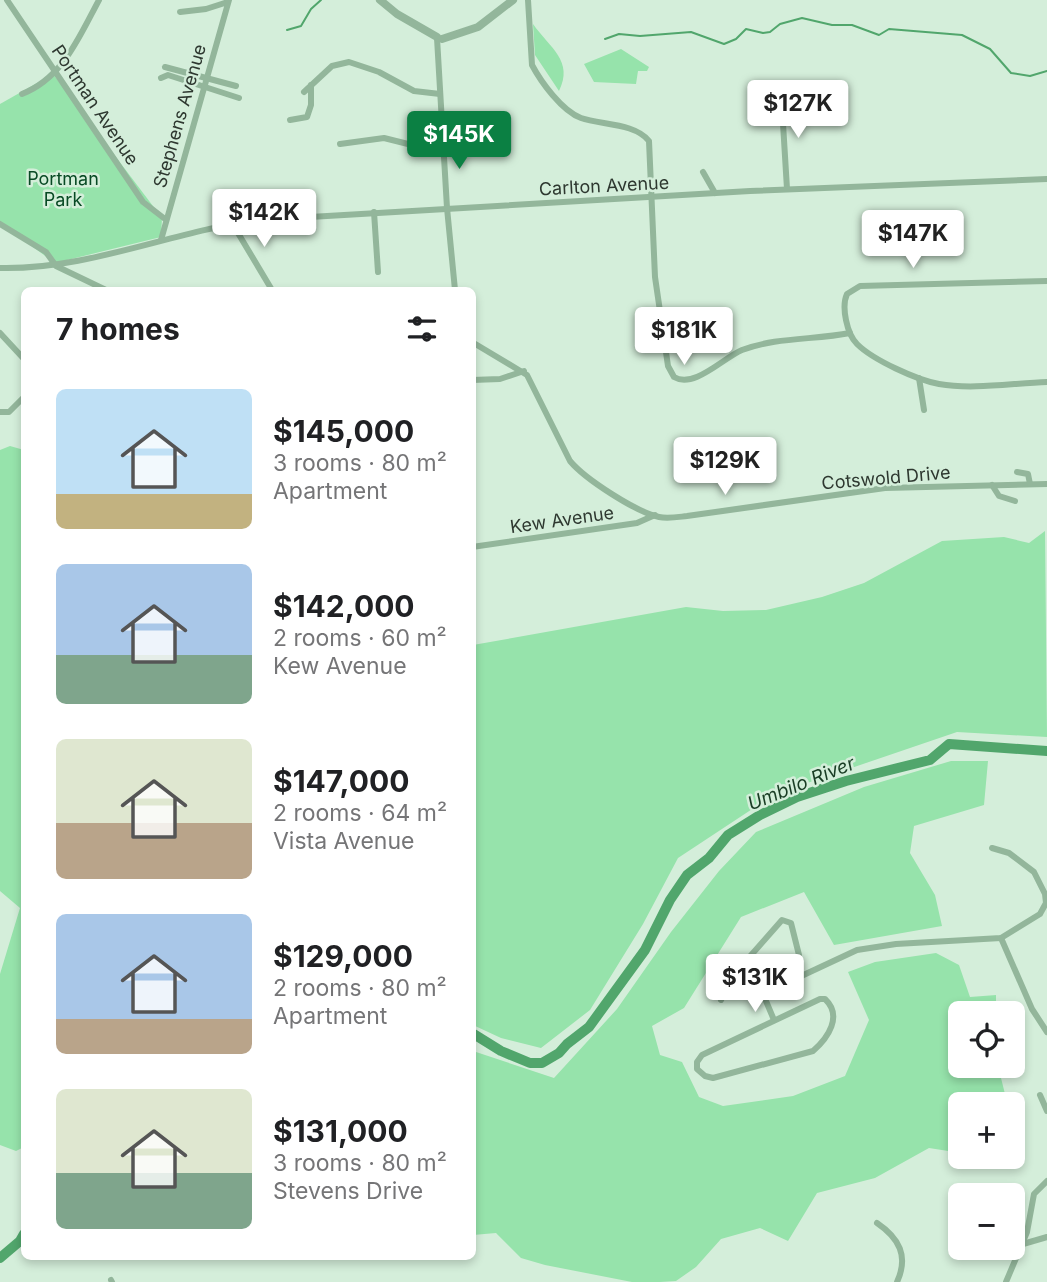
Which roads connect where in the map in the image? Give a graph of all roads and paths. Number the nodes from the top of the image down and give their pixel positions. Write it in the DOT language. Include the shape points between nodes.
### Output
graph roads {
  1 [pos="7,0"];
  2 [pos="99,0"];
  3 [pos="380,0"];
  4 [pos="513,0"];
  5 [pos="528,0"];
  6 [pos="228,1"];
  7 [pos="180,12"];
  8 [pos="440,36"];
  9 [pos="165,66"];
  10 [pos="55,71"];
  11 [pos="161,78"];
  12 [pos="206,78"];
  13 [pos="312,85"];
  14 [pos="236,86"];
  15 [pos="203,88"];
  16 [pos="304,92"];
  17 [pos="22,94"];
  18 [pos="440,94"];
  19 [pos="239,98"];
  20 [pos="776,102"];
  21 [pos="290,120"];
  22 [pos="340,144"];
  23 [pos="444,153"];
  24 [pos="703,172"];
  25 [pos="1047,179"];
  26 [pos="787,190"];
  27 [pos="715,193"];
  28 [pos="650,198"];
  29 [pos="447,208"];
  30 [pos="374,212"];
  31 [pos="165,219"];
  32 [pos="232,223"];
  33 [pos="0,224"];
  34 [pos="161,240"];
  35 [pos="56,266"];
  36 [pos="0,268"];
  37 [pos="379,272"];
  38 [pos="1047,281"];
  39 [pos="100,287"];
  40 [pos="270,287"];
  41 [pos="456,287"];
  42 [pos="0,333"];
  43 [pos="850,333"];
  44 [pos="476,344"];
  45 [pos="21,356"];
  46 [pos="524,371"];
  47 [pos="919,378"];
  48 [pos="476,380"];
  49 [pos="1047,382"];
  50 [pos="21,400"];
  51 [pos="924,410"];
  52 [pos="0,412"];
  53 [pos="1017,472"];
  54 [pos="1030,484"];
  55 [pos="1047,484"];
  56 [pos="992,485"];
  57 [pos="1015,501"];
  58 [pos="654,515"];
  59 [pos="476,546"];
  60 [pos="992,848"];
  61 [pos="1044,885"];
  62 [pos="1001,938"];
  63 [pos="799,955"];
  64 [pos="742,966"];
  65 [pos="788,982"];
  66 [pos="763,994"];
  67 [pos="752,999"];
  68 [pos="720,1000"];
  69 [pos="774,1020"];
  70 [pos="1047,1032"];
  71 [pos="1040,1095"];
  72 [pos="1047,1111"];
  73 [pos="1047,1181"];
  74 [pos="877,1223"];
  75 [pos="1025,1235"];
  76 [pos="1047,1237"];
  77 [pos="1025,1243"];
  78 [pos="1016,1260"];
  79 [pos="897,1282"];
  80 [pos="1006,1282"];
  1 -- 10 [label="street, Portman Avenue"];
  2 -- 10 [label="street" via="71,52"];
  3 -- 8 [label="street"];
  4 -- 8 [label="street" via="482,25"];
  5 -- 28 [label="street" via="532,65 579,117 645,136 650,152"];
  6 -- 7 [label="street"];
  6 -- 12 [label="street, Stephens Avenue"];
  8 -- 18 [label="street"];
  9 -- 12 [label="street"];
  10 -- 17 [label="street" via="44,84"];
  10 -- 31 [label="street, Portman Avenue" via="143,202"];
  11 -- 15 [label="street" via="168,75"];
  12 -- 14 [label="street"];
  12 -- 15 [label="street, Stephens Avenue"];
  13 -- 16 [label="street"];
  13 -- 18 [label="street" via="332,66 349,62 414,91"];
  13 -- 21 [label="street" via="309,114"];
  15 -- 19 [label="street"];
  15 -- 31 [label="street, Stephens Avenue"];
  18 -- 23 [label="street"];
  20 -- 26 [label="street" via="782,107"];
  22 -- 23 [label="street" via="384,138"];
  23 -- 29 [label="street"];
  24 -- 27 [label="street"];
  25 -- 26 [label="street, Carlton Avenue"];
  26 -- 27 [label="street, Carlton Avenue"];
  27 -- 28 [label="street, Carlton Avenue"];
  28 -- 29 [label="street, Carlton Avenue"];
  28 -- 43 [label="street" via="655,277 668,366 674,377 691,379 750,347"];
  29 -- 30 [label="street, Carlton Avenue"];
  29 -- 41 [label="street"];
  30 -- 32 [label="street, Carlton Avenue"];
  30 -- 37 [label="street"];
  31 -- 34 [label="street, Stephens Avenue"];
  32 -- 34 [label="street, Carlton Avenue"];
  32 -- 40 [label="street"];
  33 -- 35 [label="street" via="46,252"];
  34 -- 35 [label="street, Carlton Avenue"];
  35 -- 36 [label="street, Carlton Avenue"];
  35 -- 39 [label="street"];
  38 -- 43 [label="street" via="860,286 845,299"];
  42 -- 45 [label="street"];
  43 -- 47 [label="street" via="861,348"];
  44 -- 46 [label="street, Cotswold Drive"];
  46 -- 48 [label="street" via="500,379"];
  46 -- 58 [label="street, Cotswold Drive" via="570,461 590,482"];
  47 -- 49 [label="street" via="950,386"];
  47 -- 51 [label="street"];
  50 -- 52 [label="street" via="9,412"];
  53 -- 54 [label="street" via="1028,474"];
  54 -- 55 [label="street, Cotswold Drive"];
  54 -- 56 [label="street, Cotswold Drive"];
  56 -- 57 [label="street" via="999,496"];
  56 -- 58 [label="street, Cotswold Drive" via="886,488 687,516"];
  58 -- 59 [label="street, Kew Avenue" via="638,523"];
  60 -- 61 [label="street" via="1020,859"];
  61 -- 62 [label="street" via="1044,910"];
  62 -- 65 [label="street" via="864,948"];
  62 -- 70 [label="street"];
  63 -- 64 [label="street" via="791,923 782,920"];
  64 -- 65 [label="street" via="752,976"];
  64 -- 68 [label="street"];
  65 -- 66 [label="street"];
  66 -- 67 [label="street"];
  66 -- 69 [label="street"];
  69 -- 69 [label="street" via="702,1055 697,1069 713,1079 806,1054 830,1031 833,1010 828,1001 820,999"];
  71 -- 72 [label="street"];
  73 -- 75 [label="street" via="1034,1194"];
  74 -- 79 [label="street" via="900,1247 902,1265"];
  76 -- 77 [label="street"];
  78 -- 80 [label="street"];
}
